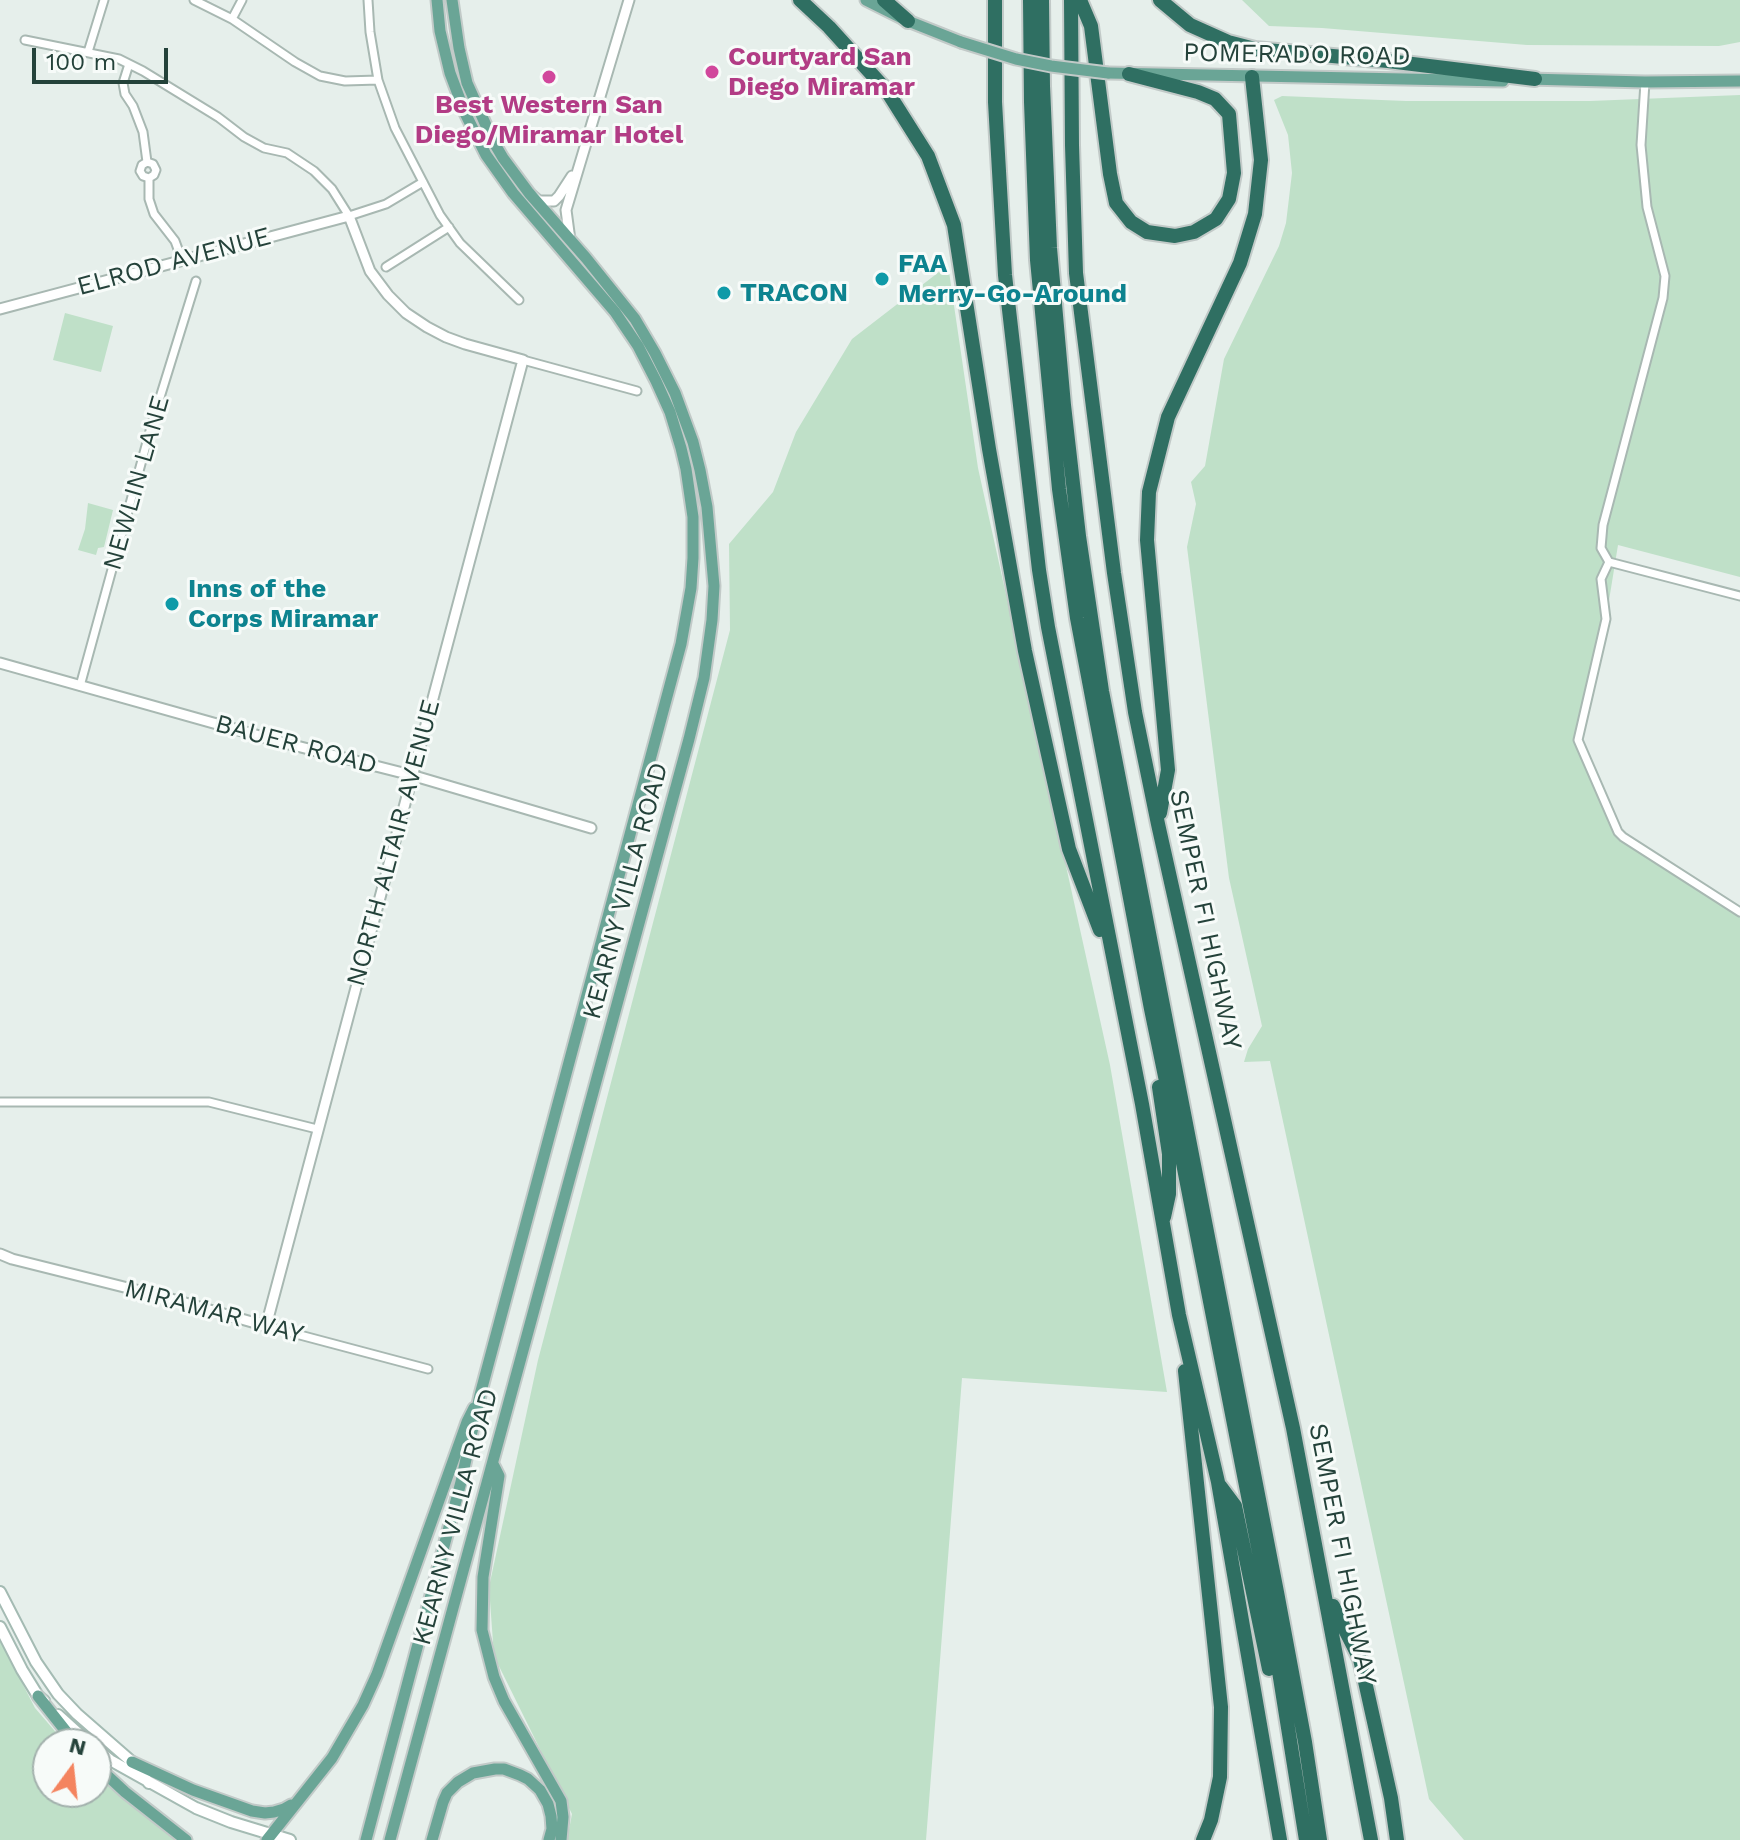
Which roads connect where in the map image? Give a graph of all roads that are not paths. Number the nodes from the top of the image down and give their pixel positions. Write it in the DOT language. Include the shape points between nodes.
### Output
graph roads {
  1 [pos="104,0"];
  2 [pos="194,0"];
  3 [pos="242,0"];
  4 [pos="368,0"];
  5 [pos="437,0"];
  6 [pos="452,0"];
  7 [pos="629,0"];
  8 [pos="800,0"];
  9 [pos="866,0"];
  10 [pos="884,0"];
  11 [pos="985,0"];
  12 [pos="995,0"];
  13 [pos="1030,0"];
  14 [pos="1042,0"];
  15 [pos="1071,0"];
  16 [pos="1080,0"];
  17 [pos="1160,0"];
  18 [pos="232,19"];
  19 [pos="908,21"];
  20 [pos="25,40"];
  21 [pos="88,52"];
  22 [pos="129,64"];
  23 [pos="1129,74"];
  24 [pos="1252,77"];
  25 [pos="1535,79"];
  26 [pos="378,80"];
  27 [pos="1740,81"];
  28 [pos="1645,82"];
  29 [pos="995,102"];
  30 [pos="578,167"];
  31 [pos="423,182"];
  32 [pos="529,193"];
  33 [pos="349,216"];
  34 [pos="449,227"];
  35 [pos="570,240"];
  36 [pos="182,260"];
  37 [pos="386,267"];
  38 [pos="196,281"];
  39 [pos="519,300"];
  40 [pos="0,309"];
  41 [pos="523,360"];
  42 [pos="637,391"];
  43 [pos="1609,562"];
  44 [pos="1740,596"];
  45 [pos="0,663"];
  46 [pos="80,686"];
  47 [pos="411,775"];
  48 [pos="1158,824"];
  49 [pos="591,828"];
  50 [pos="1740,912"];
  51 [pos="1115,967"];
  52 [pos="1158,1043"];
  53 [pos="0,1102"];
  54 [pos="317,1129"];
  55 [pos="1162,1225"];
  56 [pos="0,1255"];
  57 [pos="1179,1315"];
  58 [pos="266,1326"];
  59 [pos="428,1369"];
  60 [pos="480,1395"];
  61 [pos="493,1464"];
  62 [pos="1218,1482"];
  63 [pos="1324,1588"];
  64 [pos="0,1592"];
  65 [pos="0,1627"];
  66 [pos="38,1696"];
  67 [pos="63,1728"];
  68 [pos="73,1728"];
  69 [pos="1290,1737"];
  70 [pos="112,1761"];
  71 [pos="132,1762"];
  72 [pos="112,1780"];
  73 [pos="149,1783"];
  74 [pos="299,1800"];
  75 [pos="269,1838"];
  76 [pos="552,1839"];
  77 [pos="186,1840"];
  78 [pos="290,1840"];
  79 [pos="366,1840"];
  80 [pos="390,1840"];
  81 [pos="432,1840"];
  82 [pos="1203,1840"];
  83 [pos="1280,1840"];
  84 [pos="1306,1840"];
  85 [pos="1320,1840"];
  86 [pos="1371,1840"];
  87 [pos="1397,1840"];
  1 -- 21 [label="street"];
  2 -- 18 [label="street"];
  3 -- 18 [label="street"];
  4 -- 26 [label="street"];
  5 -- 60 [label="main road, KEARNY VILLA ROAD" via="450,73 486,155 615,312 656,381 681,448 693,538 681,644"];
  6 -- 32 [label="main road, KEARNY VILLA ROAD" via="467,83 493,141"];
  7 -- 30 [label="street"];
  8 -- 51 [label="highway" via="887,91 928,156 954,225 1025,651 1069,849"];
  9 -- 19 [label="main road, POMERADO ROAD"];
  10 -- 19 [label="highway"];
  11 -- 29 [label="highway"];
  12 -- 29 [label="highway"];
  13 -- 52 [label="highway" via="1037,260 1059,489 1077,618"];
  14 -- 85 [label="highway" via="1050,248 1092,628"];
  15 -- 48 [label="highway, SEMPER FI HIGHWAY" via="1076,273 1114,573"];
  16 -- 23 [label="highway" via="1091,26 1116,203 1147,232 1194,232 1216,219 1229,199 1234,173 1229,114 1215,99 1198,92"];
  17 -- 25 [label="highway" via="1190,25 1255,49"];
  18 -- 26 [label="street" via="320,76"];
  19 -- 23 [label="main road, POMERADO ROAD, bridge" via="1016,59"];
  20 -- 21 [label="street"];
  21 -- 22 [label="street"];
  22 -- 33 [label="street" via="244,137 287,153 314,171"];
  22 -- 36 [label="street" via="125,94 143,132 147,162 156,170 149,178 149,199"];
  23 -- 24 [label="main road, POMERADO ROAD"];
  24 -- 25 [label="main road, POMERADO ROAD"];
  24 -- 48 [label="highway" via="1261,160 1255,214 1240,263 1168,417 1149,492 1147,540 1168,770"];
  25 -- 28 [label="main road, POMERADO ROAD"];
  26 -- 31 [label="street"];
  27 -- 28 [label="main road, POMERADO ROAD"];
  28 -- 43 [label="street" via="1641,145 1647,207 1665,276 1603,525 1601,548"];
  29 -- 51 [label="highway" via="1005,275 1039,570"];
  30 -- 32 [label="street" via="554,201 539,201"];
  30 -- 35 [label="street" via="566,210"];
  31 -- 33 [label="street" via="386,204"];
  31 -- 34 [label="street"];
  32 -- 35 [label="main road, KEARNY VILLA ROAD"];
  33 -- 36 [label="street, ELROD AVENUE"];
  33 -- 41 [label="street" via="370,271 406,313 446,337"];
  34 -- 37 [label="street"];
  34 -- 39 [label="street"];
  35 -- 61 [label="main road, KEARNY VILLA ROAD" via="635,319 684,417 707,507 712,620 689,739"];
  36 -- 40 [label="street, ELROD AVENUE"];
  38 -- 46 [label="street, NEWLIN LANE"];
  41 -- 42 [label="street"];
  41 -- 47 [label="street, NORTH ALTAIR AVENUE"];
  43 -- 44 [label="street"];
  43 -- 50 [label="street" via="1601,579 1606,619 1578,740 1618,832"];
  45 -- 46 [label="street, BAUER ROAD"];
  46 -- 47 [label="street, BAUER ROAD"];
  47 -- 49 [label="street, BAUER ROAD"];
  47 -- 54 [label="street, NORTH ALTAIR AVENUE"];
  48 -- 63 [label="highway, SEMPER FI HIGHWAY"];
  51 -- 55 [label="highway"];
  52 -- 55 [label="highway" via="1169,1154"];
  52 -- 69 [label="highway" via="1264,1578"];
  53 -- 54 [label="street" via="209,1102"];
  54 -- 58 [label="street, NORTH ALTAIR AVENUE"];
  55 -- 57 [label="highway"];
  56 -- 58 [label="street, MIRAMAR WAY"];
  57 -- 62 [label="highway"];
  57 -- 82 [label="highway" via="1221,1707 1220,1777"];
  58 -- 59 [label="street, MIRAMAR WAY"];
  60 -- 74 [label="main road" via="363,1705"];
  60 -- 79 [label="main road, KEARNY VILLA ROAD"];
  61 -- 76 [label="main road" via="499,1476 483,1577 482,1630 504,1701 561,1801 563,1817"];
  61 -- 80 [label="main road, KEARNY VILLA ROAD"];
  62 -- 69 [label="highway" via="1235,1506 1279,1713"];
  62 -- 83 [label="highway"];
  63 -- 86 [label="highway, SEMPER FI HIGHWAY"];
  63 -- 87 [label="highway" via="1360,1659"];
  64 -- 71 [label="main road" via="58,1694"];
  65 -- 66 [label="main road"];
  66 -- 67 [label="main road"];
  66 -- 68 [label="main road"];
  69 -- 84 [label="highway"];
  70 -- 73 [label="main road"];
  71 -- 73 [label="main road"];
  71 -- 74 [label="main road" via="252,1811 274,1812"];
  72 -- 77 [label="main road"];
  73 -- 75 [label="main road"];
  74 -- 75 [label="main road"];
  75 -- 78 [label="main road"];
  76 -- 81 [label="main road" via="551,1816 540,1790 520,1775 495,1769 473,1773 447,1793"];
}
